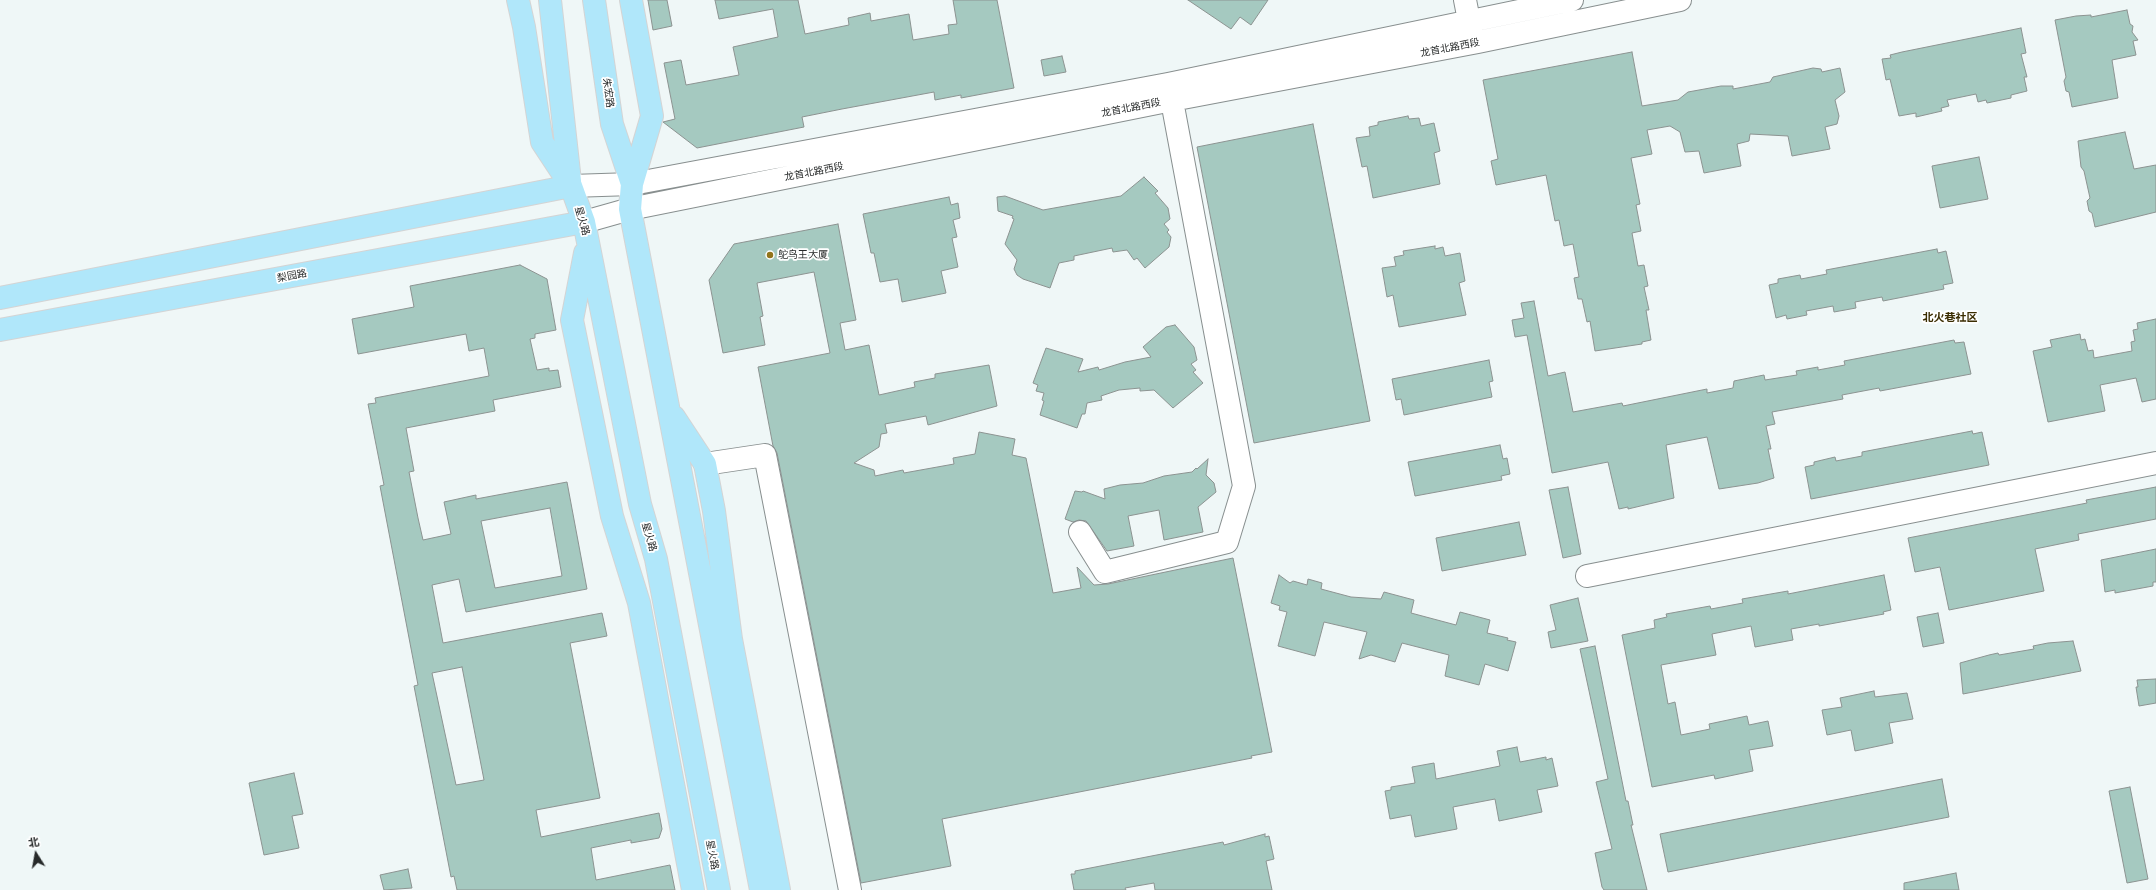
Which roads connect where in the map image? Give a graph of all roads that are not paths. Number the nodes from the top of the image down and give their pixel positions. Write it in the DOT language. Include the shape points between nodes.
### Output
graph roads {
  1 [pos="518,0"];
  2 [pos="550,0"];
  3 [pos="594,0"];
  4 [pos="631,0"];
  5 [pos="1465,0"];
  6 [pos="1572,0"];
  7 [pos="1680,0"];
  8 [pos="1469,21"];
  9 [pos="1473,43"];
  10 [pos="1170,92"];
  11 [pos="632,184"];
  12 [pos="571,186"];
  13 [pos="630,209"];
  14 [pos="586,232"];
  15 [pos="0,298"];
  16 [pos="0,330"];
  17 [pos="669,410"];
  18 [pos="2156,463"];
  19 [pos="705,464"];
  20 [pos="1080,532"];
  21 [pos="623,548"];
  22 [pos="1587,576"];
  23 [pos="670,634"];
  24 [pos="702,801"];
  25 [pos="677,806"];
  26 [pos="693,890"];
  27 [pos="719,890"];
  28 [pos="761,890"];
  29 [pos="779,890"];
  30 [pos="850,890"];
  1 -- 12 [label="main road" via="542,142"];
  2 -- 12 [label="main road"];
  3 -- 11 [label="main road, 朱宏路" via="612,124"];
  4 -- 11 [label="main road" via="652,116"];
  5 -- 8 [label="street"];
  6 -- 8 [label="street, 龙首北路西段"];
  7 -- 9 [label="street, 龙首北路西段"];
  8 -- 9 [label="street"];
  8 -- 10 [label="street, 龙首北路西段"];
  9 -- 10 [label="street, 龙首北路西段"];
  10 -- 11 [label="street, 龙首北路西段"];
  10 -- 13 [label="street, 龙首北路西段"];
  10 -- 20 [label="street" via="1244,486 1227,542 1105,572"];
  11 -- 12 [label="street, 龙首北路西段"];
  11 -- 13 [label="main road"];
  12 -- 14 [label="main road, 星火路"];
  12 -- 15 [label="main road"];
  13 -- 14 [label="street, 龙首北路西段"];
  13 -- 17 [label="main road"];
  14 -- 16 [label="main road, 梨园路"];
  14 -- 21 [label="main road" via="572,320 612,516"];
  14 -- 23 [label="main road, 星火路" via="640,504 656,559"];
  17 -- 19 [label="main road"];
  17 -- 28 [label="main road"];
  18 -- 22 [label="street"];
  19 -- 29 [label="main road" via="714,511 730,639"];
  19 -- 30 [label="street" via="765,455"];
  21 -- 23 [label="main road"];
  21 -- 25 [label="main road" via="638,603"];
  23 -- 24 [label="main road, 星火路"];
  24 -- 25 [label="main road"];
  24 -- 27 [label="main road, 星火路"];
  25 -- 26 [label="main road"];
}
